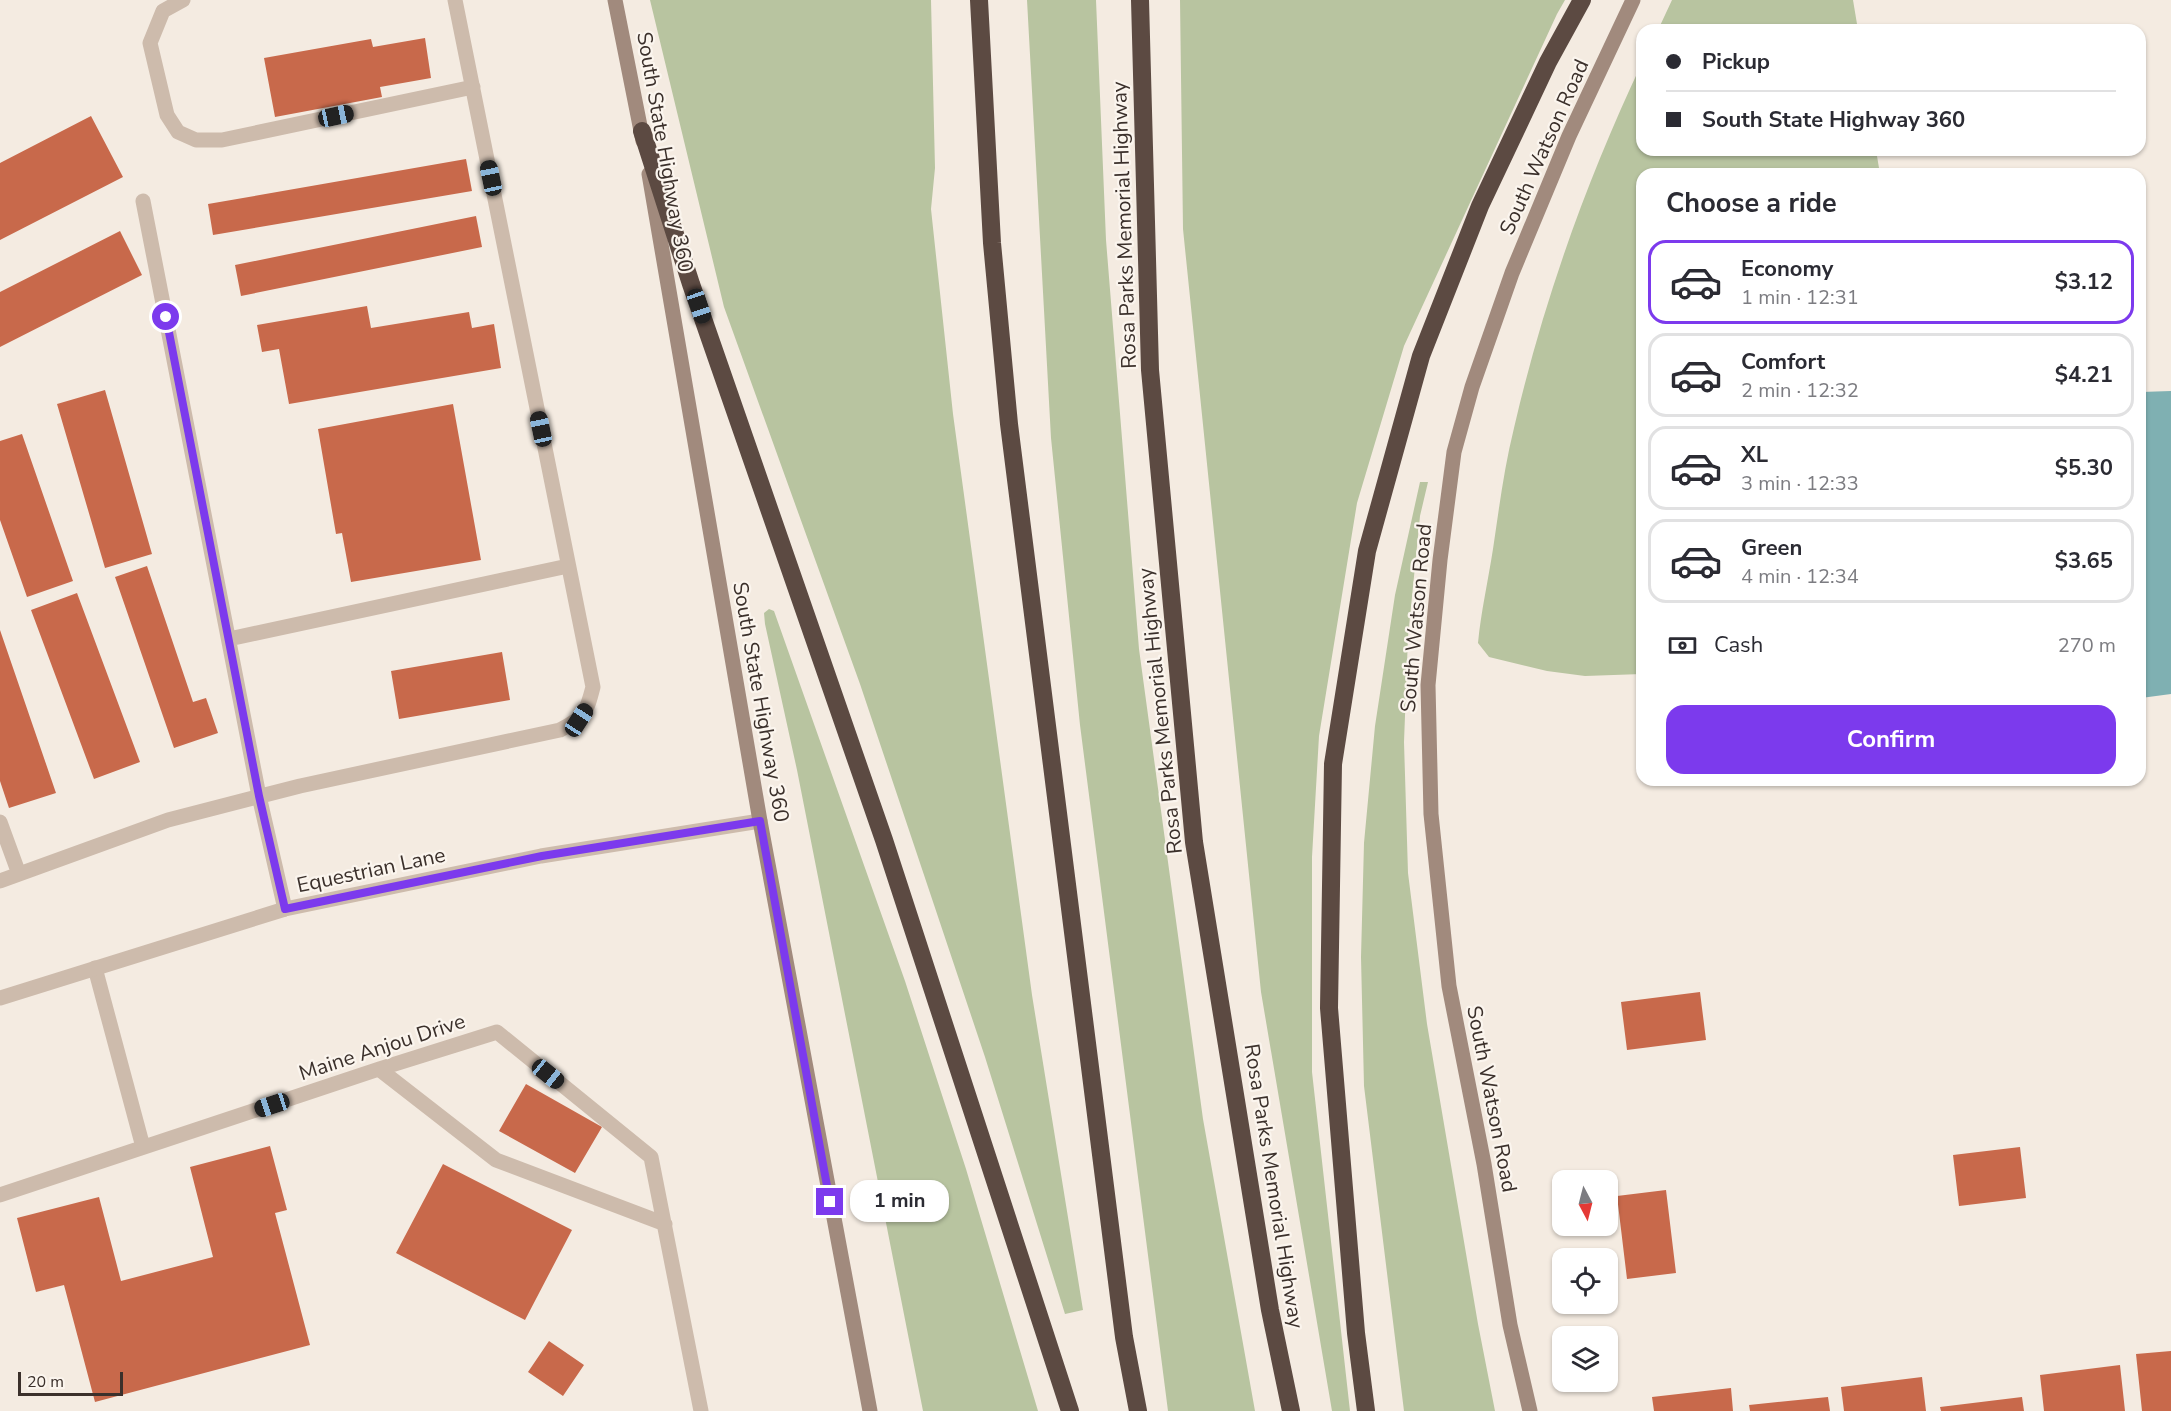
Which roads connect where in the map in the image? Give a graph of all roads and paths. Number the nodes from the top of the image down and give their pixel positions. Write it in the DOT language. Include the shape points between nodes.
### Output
graph roads {
  1 [pos="183,0"];
  2 [pos="455,0"];
  3 [pos="615,0"];
  4 [pos="979,0"];
  5 [pos="1140,0"];
  6 [pos="1582,0"];
  7 [pos="1633,0"];
  8 [pos="472,87"];
  9 [pos="642,131"];
  10 [pos="143,201"];
  11 [pos="568,566"];
  12 [pos="229,639"];
  13 [pos="259,796"];
  14 [pos="760,821"];
  15 [pos="0,822"];
  16 [pos="19,874"];
  17 [pos="0,881"];
  18 [pos="285,909"];
  19 [pos="95,968"];
  20 [pos="0,998"];
  21 [pos="379,1069"];
  22 [pos="143,1148"];
  23 [pos="0,1195"];
  24 [pos="664,1224"];
  25 [pos="700,1411"];
  26 [pos="870,1411"];
  27 [pos="1070,1411"];
  28 [pos="1138,1411"];
  29 [pos="1291,1411"];
  30 [pos="1366,1411"];
  31 [pos="1530,1411"];
  1 -- 8 [label="street" via="162,12 150,42 167,115 178,132 196,140 222,140"];
  2 -- 8 [label="street"];
  3 -- 9 [label="main road, South State Highway 360"];
  4 -- 28 [label="highway" via="992,243 1009,424 1124,1337"];
  5 -- 29 [label="highway, Rosa Parks Memorial Highway" via="1149,370 1194,842 1270,1310"];
  6 -- 30 [label="highway" via="1480,206 1421,357 1367,551 1335,752 1329,1008"];
  7 -- 31 [label="main road, South Watson Road" via="1569,136 1512,273 1472,387 1454,452 1428,685 1431,814 1449,986 1510,1325"];
  8 -- 11 [label="street"];
  9 -- 14 [label="main road, South State Highway 360"];
  9 -- 27 [label="highway" via="691,284 884,840"];
  10 -- 12 [label="street"];
  11 -- 12 [label="street"];
  11 -- 13 [label="street" via="593,687 579,720 560,730"];
  12 -- 13 [label="street"];
  13 -- 16 [label="street" via="168,820"];
  13 -- 18 [label="street"];
  14 -- 18 [label="street, Equestrian Lane" via="542,856"];
  14 -- 26 [label="main road, South State Highway 360"];
  15 -- 16 [label="street"];
  16 -- 17 [label="street"];
  18 -- 19 [label="street, Equestrian Lane"];
  19 -- 20 [label="street, Equestrian Lane"];
  19 -- 22 [label="street"];
  21 -- 22 [label="street, Maine Anjou Drive"];
  21 -- 24 [label="street" via="496,1160"];
  21 -- 24 [label="street, Maine Anjou Drive" via="497,1032 651,1157"];
  22 -- 23 [label="street, Maine Anjou Drive"];
  24 -- 25 [label="street"];
}
